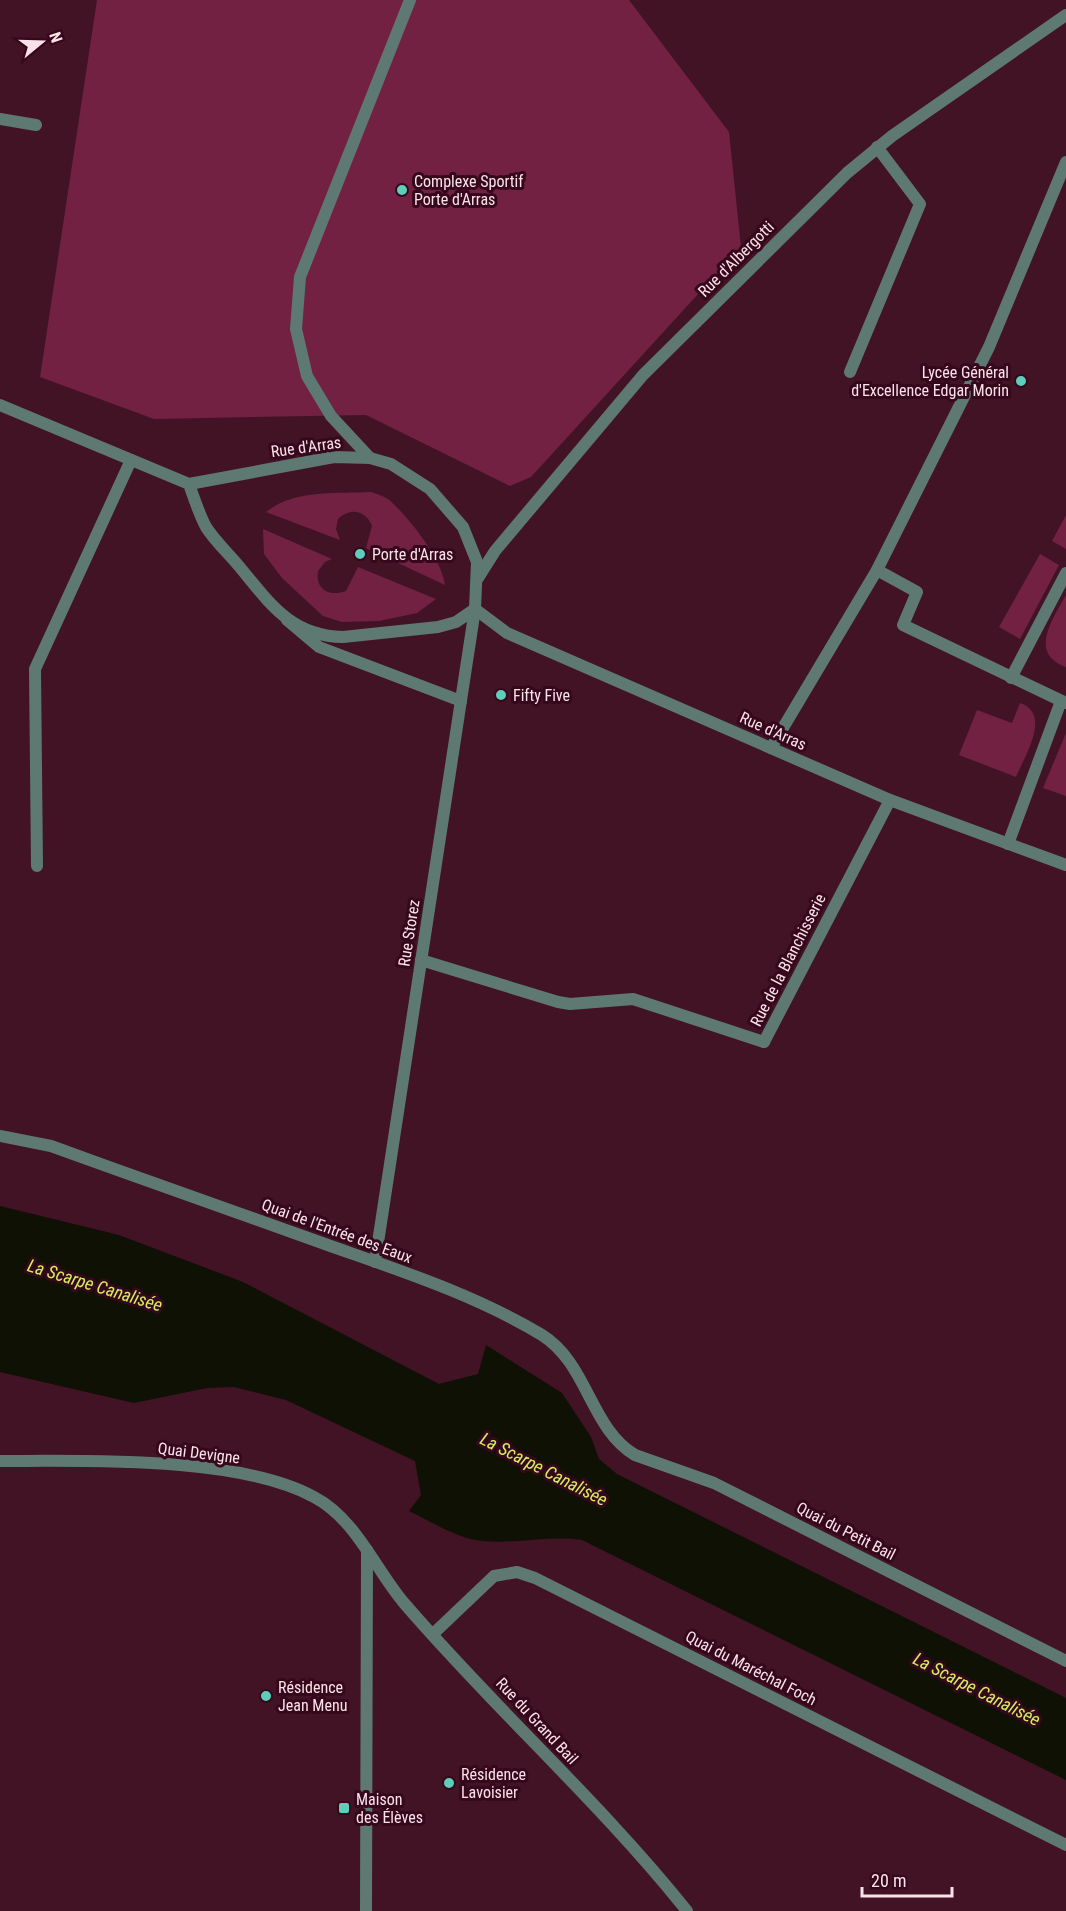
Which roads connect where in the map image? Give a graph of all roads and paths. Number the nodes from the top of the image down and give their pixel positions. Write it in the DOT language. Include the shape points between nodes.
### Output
graph roads {
  1 [pos="410,0"];
  2 [pos="1066,15"];
  3 [pos="0,119"];
  4 [pos="36,125"];
  5 [pos="877,147"];
  6 [pos="1066,162"];
  7 [pos="850,372"];
  8 [pos="0,405"];
  9 [pos="370,458"];
  10 [pos="131,460"];
  11 [pos="189,484"];
  12 [pos="877,570"];
  13 [pos="1066,573"];
  14 [pos="478,578"];
  15 [pos="475,609"];
  16 [pos="285,619"];
  17 [pos="1011,678"];
  18 [pos="461,701"];
  19 [pos="1064,702"];
  20 [pos="771,748"];
  21 [pos="890,800"];
  22 [pos="1008,844"];
  23 [pos="1066,865"];
  24 [pos="37,866"];
  25 [pos="421,960"];
  26 [pos="0,1136"];
  27 [pos="375,1262"];
  28 [pos="611,1434"];
  29 [pos="0,1461"];
  30 [pos="367,1550"];
  31 [pos="434,1634"];
  32 [pos="1066,1661"];
  33 [pos="1066,1845"];
  34 [pos="366,1911"];
  35 [pos="687,1911"];
  1 -- 9 [label="street" via="300,277 296,329 307,376 331,416"];
  2 -- 5 [label="street, Rue d'Albergotti"];
  3 -- 4 [label="street"];
  5 -- 7 [label="street" via="920,204"];
  5 -- 14 [label="street, Rue d'Albergotti" via="643,375 495,551"];
  6 -- 12 [label="street" via="989,346"];
  8 -- 10 [label="street"];
  9 -- 11 [label="street, Rue d'Arras" via="334,457"];
  9 -- 14 [label="street, Rue d'Arras" via="404,470 447,507 468,539 477,562"];
  10 -- 11 [label="street"];
  10 -- 24 [label="street" via="35,669"];
  11 -- 16 [label="street" via="206,528"];
  12 -- 17 [label="street" via="917,592 903,625"];
  12 -- 20 [label="street"];
  13 -- 17 [label="street"];
  14 -- 15 [label="street, Rue d'Arras"];
  15 -- 16 [label="street" via="456,622 438,627 343,637 315,634"];
  15 -- 18 [label="street, Rue Storez"];
  15 -- 20 [label="street, Rue d'Arras" via="507,633"];
  16 -- 18 [label="street" via="319,647"];
  17 -- 19 [label="street"];
  18 -- 25 [label="street, Rue Storez"];
  19 -- 22 [label="street"];
  20 -- 21 [label="street, Rue d'Arras"];
  21 -- 22 [label="street, Rue d'Arras"];
  21 -- 25 [label="street, Rue de la Blanchisserie" via="764,1042 633,999 558,1002"];
  22 -- 23 [label="street, Rue d'Arras"];
  25 -- 27 [label="street, Rue Storez"];
  26 -- 27 [label="street, Quai de l'Entrée des Eaux" via="51,1146"];
  27 -- 28 [label="street, Quai de l'Entrée des Eaux" via="476,1301 556,1345 579,1374"];
  28 -- 32 [label="street, Quai du Petit Bail" via="635,1455 714,1483"];
  29 -- 30 [label="street, Quai Devigne" via="158,1464 255,1477 315,1497 334,1511"];
  30 -- 31 [label="street, Rue du Grand Bail" via="405,1604"];
  30 -- 34 [label="street"];
  31 -- 33 [label="street, Quai du Maréchal Foch" via="494,1576 517,1572 535,1578"];
  31 -- 35 [label="street, Rue du Grand Bail"];
}
